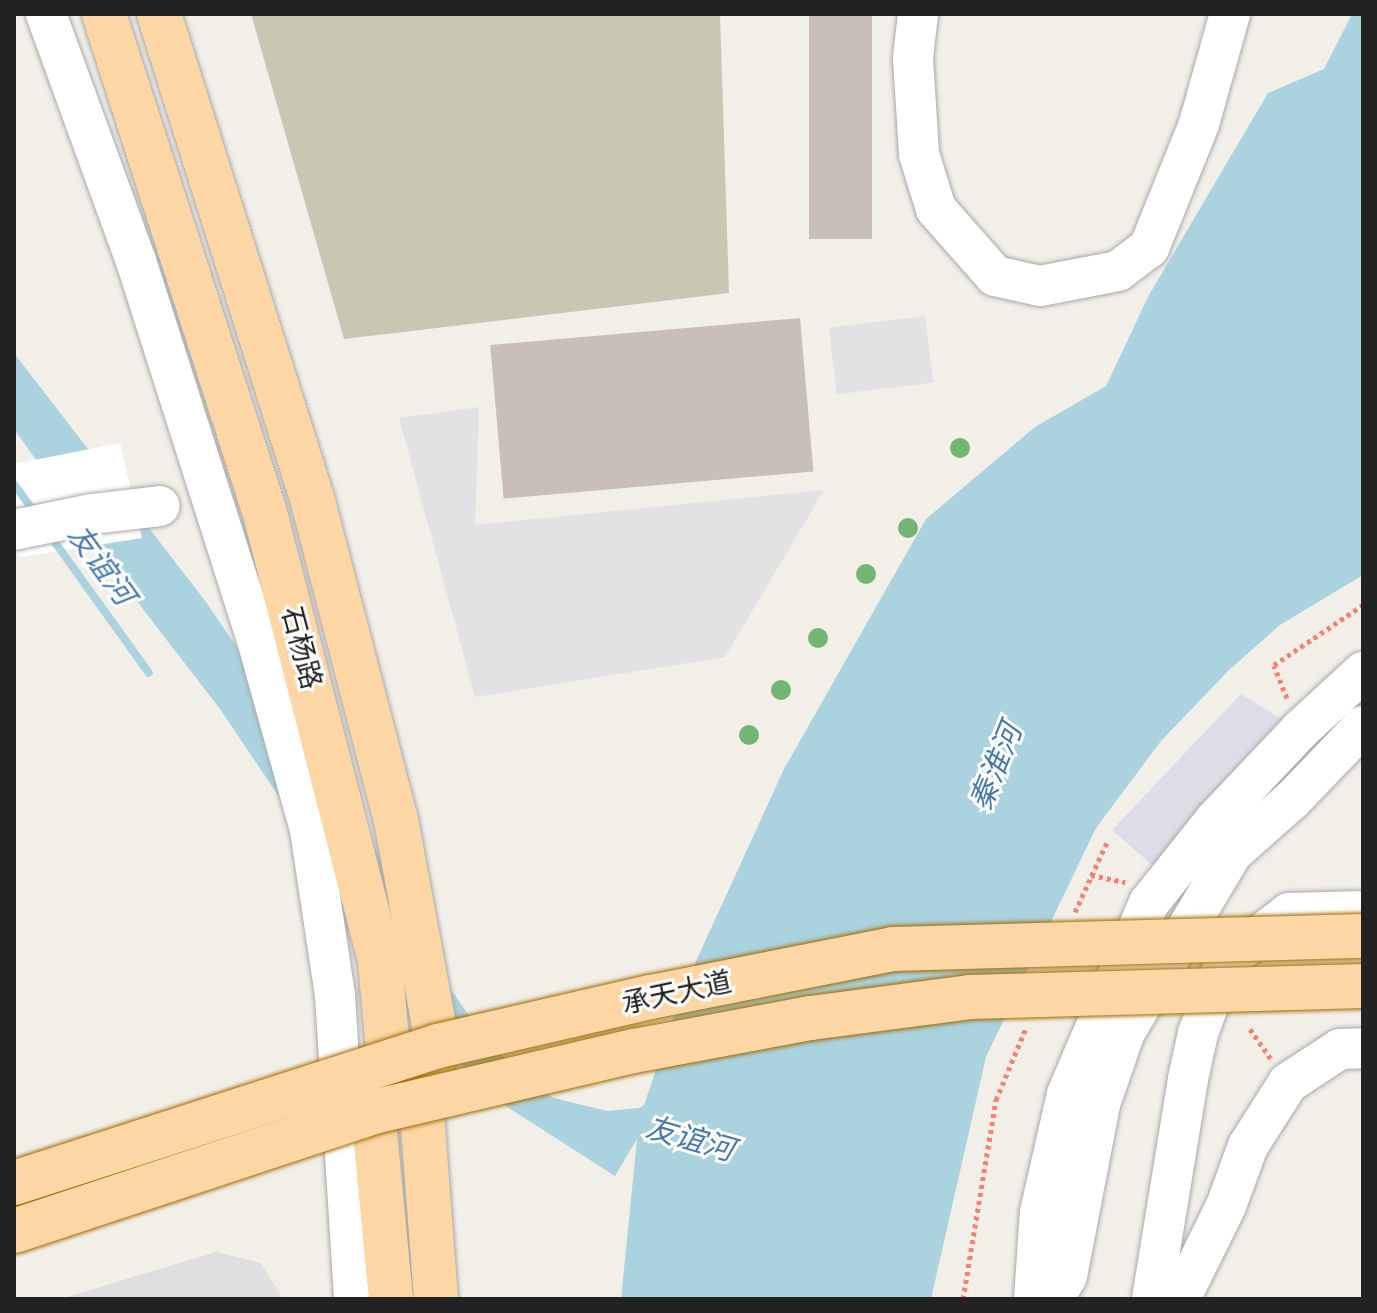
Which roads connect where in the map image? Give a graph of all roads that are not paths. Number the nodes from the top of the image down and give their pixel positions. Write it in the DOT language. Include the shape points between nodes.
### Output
graph roads {
  1 [pos="46,14"];
  2 [pos="104,14"];
  3 [pos="159,14"];
  4 [pos="918,14"];
  5 [pos="1230,14"];
  6 [pos="160,506"];
  7 [pos="14,530"];
  8 [pos="1363,672"];
  9 [pos="1363,726"];
  10 [pos="1363,911"];
  11 [pos="1363,936"];
  12 [pos="1363,986"];
  13 [pos="438,1046"];
  14 [pos="1363,1048"];
  15 [pos="389,1060"];
  16 [pos="421,1100"];
  17 [pos="373,1112"];
  18 [pos="14,1183"];
  19 [pos="14,1231"];
  20 [pos="354,1299"];
  21 [pos="391,1299"];
  22 [pos="436,1299"];
  23 [pos="1034,1299"];
  24 [pos="1054,1299"];
  25 [pos="1152,1299"];
  26 [pos="1180,1299"];
  1 -- 20 [label="street" via="141,276 257,640 310,830 335,995"];
  2 -- 15 [label="main road, 石杨路" via="265,513 380,962"];
  3 -- 13 [label="main road, 石杨路" via="312,498 396,820"];
  4 -- 5 [label="street" via="913,58 919,154 936,209 995,276 1040,286 1118,271 1149,248 1199,124"];
  6 -- 7 [label="street"];
  8 -- 23 [label="street" via="1215,820 1149,903 1067,1094 1040,1212"];
  9 -- 24 [label="street" via="1232,853 1125,1032 1100,1104 1067,1276"];
  10 -- 25 [label="street" via="1289,913 1225,962 1198,1033 1188,1079"];
  11 -- 13 [label="main road, 承天大道, bridge" via="893,949"];
  12 -- 16 [label="main road, 承天大道, bridge" via="970,997 796,1020"];
  13 -- 15 [label="main road, 承天大道, bridge"];
  13 -- 16 [label="main road, 石杨路"];
  14 -- 26 [label="street" via="1340,1049 1288,1083 1248,1146 1226,1206"];
  15 -- 17 [label="main road, 石杨路"];
  15 -- 18 [label="main road, 承天大道, bridge"];
  16 -- 17 [label="main road, 承天大道, bridge"];
  16 -- 22 [label="main road, 石杨路"];
  17 -- 19 [label="main road, 承天大道, bridge"];
  17 -- 21 [label="main road, 石杨路"];
}
